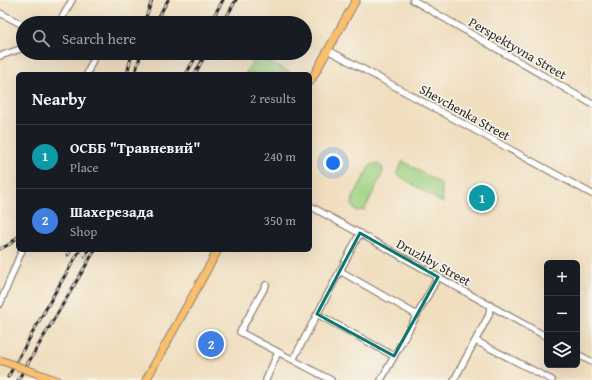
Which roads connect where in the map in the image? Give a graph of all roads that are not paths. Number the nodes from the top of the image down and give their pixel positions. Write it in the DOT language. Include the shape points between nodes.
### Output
graph roads {
  1 [pos="72,0"];
  2 [pos="356,0"];
  3 [pos="412,0"];
  4 [pos="0,13"];
  5 [pos="63,16"];
  6 [pos="16,21"];
  7 [pos="16,50"];
  8 [pos="328,50"];
  9 [pos="0,56"];
  10 [pos="93,60"];
  11 [pos="88,72"];
  12 [pos="312,78"];
  13 [pos="592,104"];
  14 [pos="592,194"];
  15 [pos="312,207"];
  16 [pos="360,234"];
  17 [pos="21,252"];
  18 [pos="217,252"];
  19 [pos="340,271"];
  20 [pos="438,277"];
  21 [pos="266,285"];
  22 [pos="0,304"];
  23 [pos="490,305"];
  24 [pos="317,314"];
  25 [pos="417,315"];
  26 [pos="544,335"];
  27 [pos="476,341"];
  28 [pos="278,352"];
  29 [pos="394,356"];
  30 [pos="580,356"];
  31 [pos="0,360"];
  32 [pos="293,360"];
  33 [pos="592,362"];
  34 [pos="0,365"];
  35 [pos="43,378"];
  36 [pos="56,380"];
  37 [pos="146,380"];
  38 [pos="266,380"];
  39 [pos="332,380"];
  40 [pos="381,380"];
  41 [pos="454,380"];
  42 [pos="552,380"];
  1 -- 5 [label="street"];
  2 -- 8 [label="main road"];
  3 -- 13 [label="street, Perspektyvna Street"];
  4 -- 6 [label="street"];
  7 -- 9 [label="street"];
  8 -- 12 [label="main road"];
  8 -- 14 [label="street, Shevchenka Street"];
  10 -- 11 [label="street"];
  15 -- 16 [label="street, Druzhby Street"];
  16 -- 19 [label="street"];
  16 -- 20 [label="street, Druzhby Street"];
  17 -- 22 [label="street"];
  18 -- 37 [label="main road"];
  19 -- 24 [label="street"];
  19 -- 25 [label="street"];
  20 -- 23 [label="street, Druzhby Street"];
  20 -- 25 [label="street"];
  21 -- 28 [label="street" via="240,332"];
  23 -- 26 [label="street, Druzhby Street"];
  23 -- 27 [label="street" via="489,316"];
  24 -- 29 [label="street"];
  24 -- 32 [label="street"];
  25 -- 29 [label="street"];
  27 -- 41 [label="street"];
  27 -- 42 [label="street"];
  28 -- 32 [label="street"];
  28 -- 38 [label="street"];
  29 -- 40 [label="street"];
  30 -- 33 [label="street"];
  31 -- 35 [label="main road, bridge"];
  32 -- 39 [label="street"];
  34 -- 35 [label="main road"];
  35 -- 36 [label="main road"];
}
